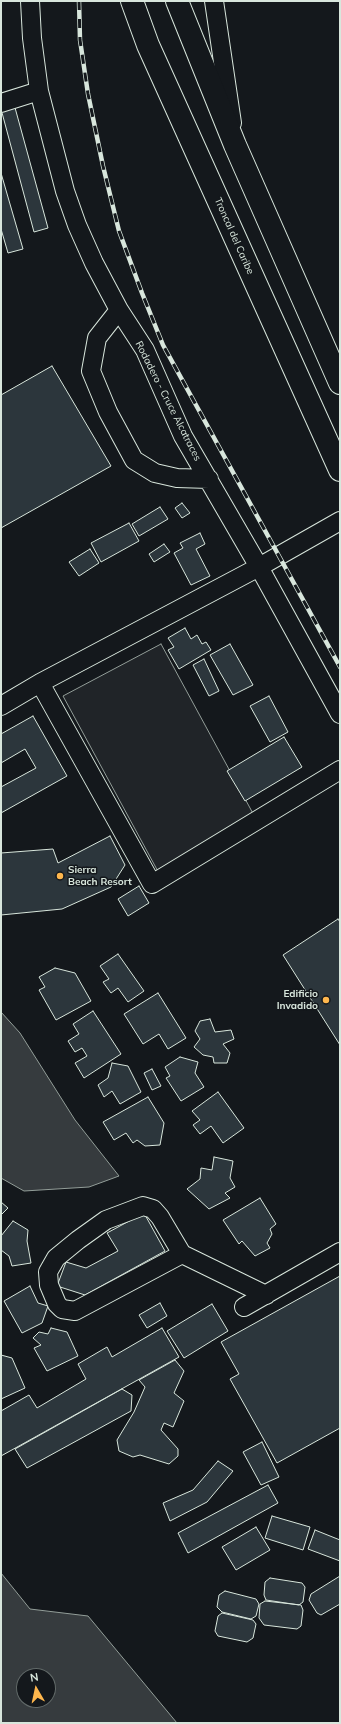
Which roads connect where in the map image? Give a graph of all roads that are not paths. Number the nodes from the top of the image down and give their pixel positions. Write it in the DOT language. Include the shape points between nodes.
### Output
graph roads {
  1 [pos="30,1"];
  2 [pos="132,1"];
  3 [pos="176,1"];
  4 [pos="214,1"];
  5 [pos="39,91"];
  6 [pos="1,103"];
  7 [pos="235,145"];
  8 [pos="119,310"];
  9 [pos="340,383"];
  10 [pos="340,470"];
  11 [pos="208,479"];
  12 [pos="340,521"];
  13 [pos="259,568"];
  14 [pos="40,683"];
  15 [pos="1,706"];
  16 [pos="340,714"];
  17 [pos="340,770"];
  18 [pos="340,1252"];
  19 [pos="182,1254"];
  20 [pos="266,1294"];
  21 [pos="244,1307"];
  1 -- 5 [label="street, Rodadero - Cruce Alcatraces"];
  2 -- 10 [label="highway, Troncal del Caribe" via="148,45"];
  3 -- 7 [label="highway"];
  4 -- 7 [label="street"];
  5 -- 6 [label="street"];
  5 -- 8 [label="street, Rodadero - Cruce Alcatraces" via="65,191 91,257"];
  7 -- 9 [label="highway"];
  8 -- 11 [label="street, Rodadero - Cruce Alcatraces" via="145,350 183,436"];
  8 -- 11 [label="street" via="97,338 91,371 108,412 134,460 155,474"];
  11 -- 13 [label="street, Rodadero - Cruce Alcatraces"];
  12 -- 13 [label="street"];
  13 -- 14 [label="street"];
  13 -- 16 [label="street, Rodadero - Cruce Alcatraces"];
  14 -- 15 [label="street"];
  14 -- 17 [label="street" via="152,884 161,876"];
  18 -- 20 [label="street"];
  19 -- 19 [label="street" via="160,1217 152,1209 143,1206 106,1220 56,1258 48,1272 49,1285 57,1304 62,1309 74,1311"];
  19 -- 20 [label="street"];
  20 -- 21 [label="street"];
}
